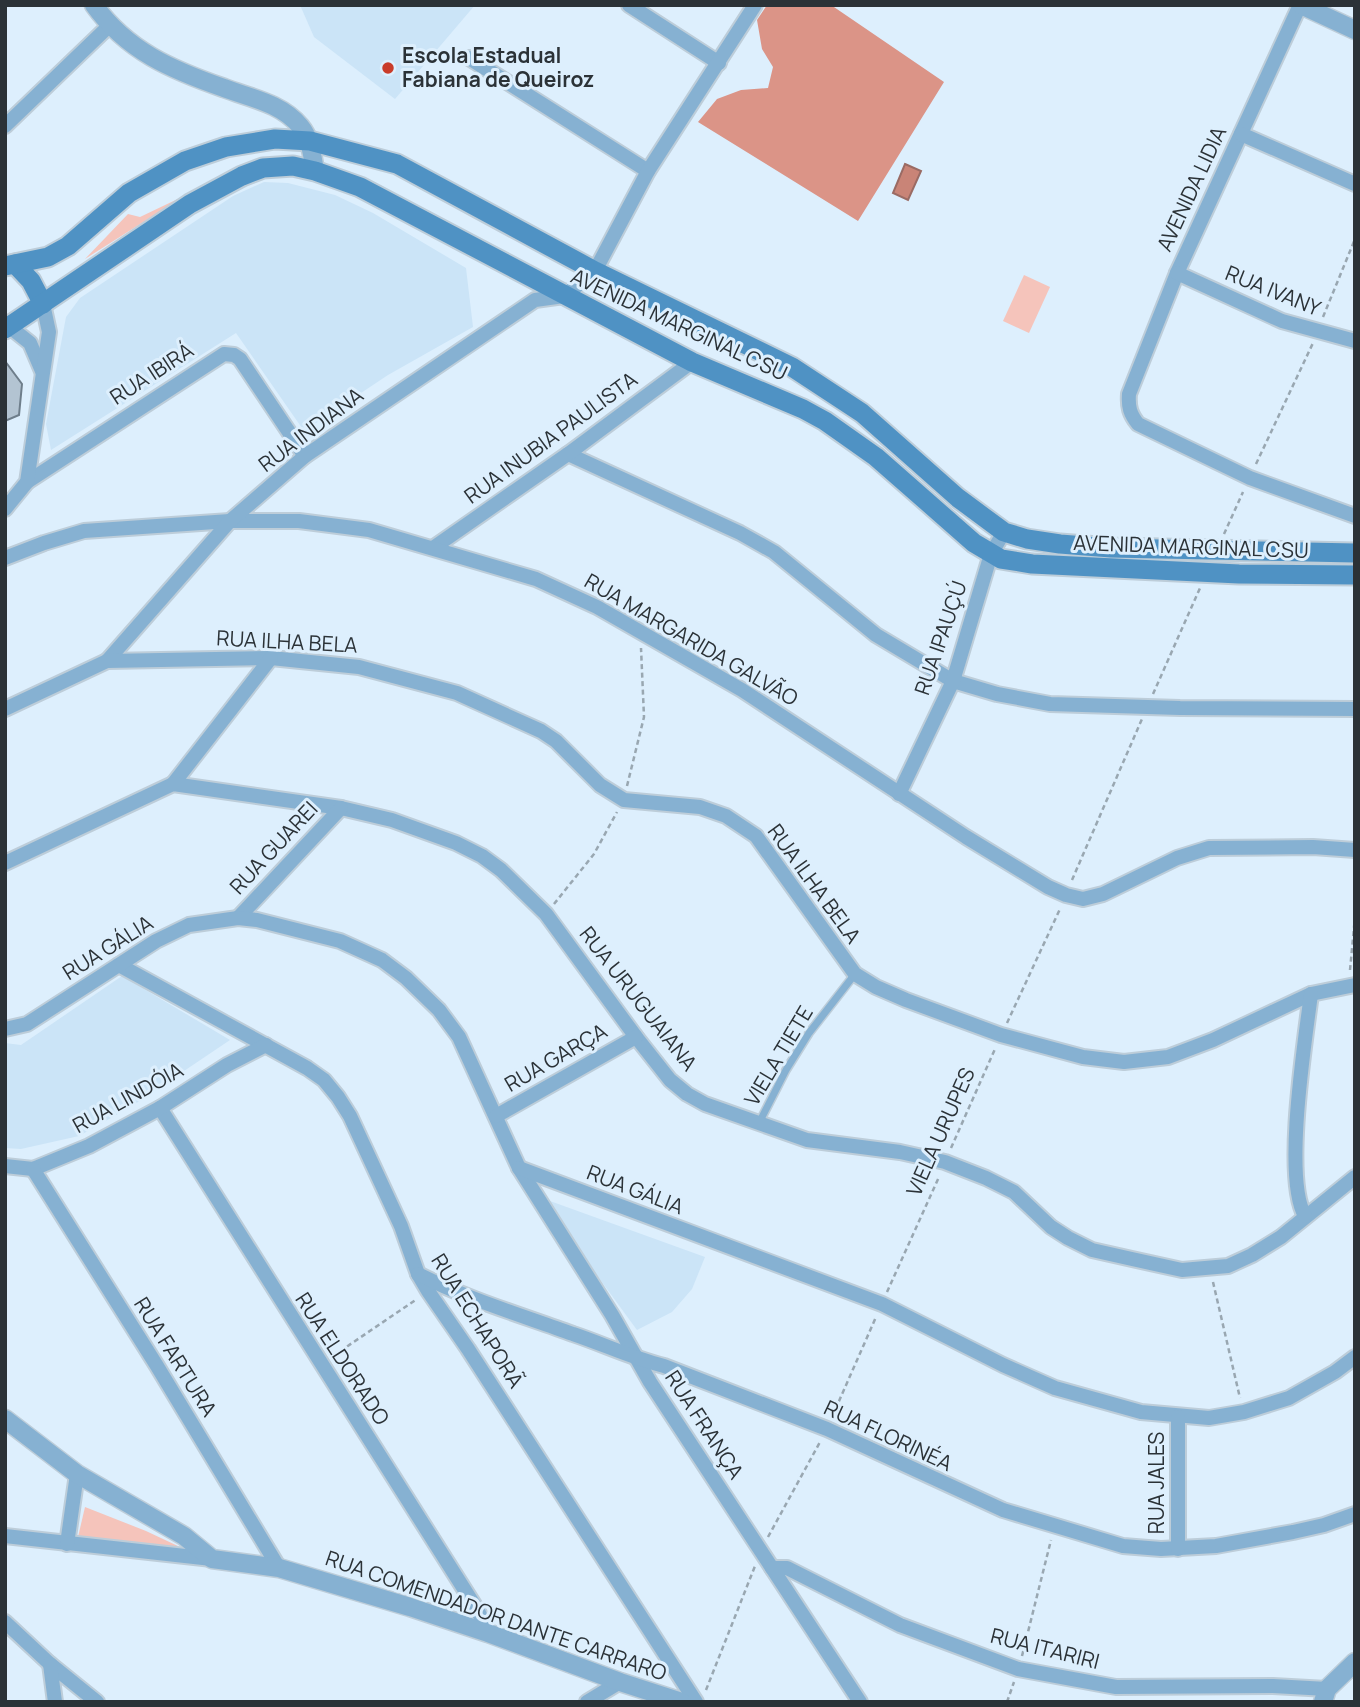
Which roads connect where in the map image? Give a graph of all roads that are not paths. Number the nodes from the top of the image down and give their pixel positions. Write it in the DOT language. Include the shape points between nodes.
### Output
graph roads {
  1 [pos="94,5"];
  2 [pos="629,5"];
  3 [pos="755,5"];
  4 [pos="1301,5"];
  5 [pos="109,26"];
  6 [pos="1355,30"];
  7 [pos="469,58"];
  8 [pos="719,63"];
  9 [pos="5,126"];
  10 [pos="1241,134"];
  11 [pos="310,141"];
  12 [pos="316,171"];
  13 [pos="648,171"];
  14 [pos="1355,184"];
  15 [pos="10,265"];
  16 [pos="595,271"];
  17 [pos="1177,273"];
  18 [pos="564,296"];
  19 [pos="43,304"];
  20 [pos="7,328"];
  21 [pos="1355,341"];
  22 [pos="692,362"];
  23 [pos="42,371"];
  24 [pos="568,454"];
  25 [pos="305,456"];
  26 [pos="27,482"];
  27 [pos="5,509"];
  28 [pos="1355,516"];
  29 [pos="230,521"];
  30 [pos="1004,532"];
  31 [pos="433,548"];
  32 [pos="1355,553"];
  33 [pos="990,554"];
  34 [pos="5,558"];
  35 [pos="1355,575"];
  36 [pos="271,658"];
  37 [pos="107,661"];
  38 [pos="953,681"];
  39 [pos="5,709"];
  40 [pos="1355,709"];
  41 [pos="173,784"];
  42 [pos="899,794"];
  43 [pos="341,808"];
  44 [pos="1355,850"];
  45 [pos="5,863"];
  46 [pos="237,918"];
  47 [pos="119,965"];
  48 [pos="855,974"];
  49 [pos="1352,986"];
  50 [pos="1311,994"];
  51 [pos="5,1029"];
  52 [pos="636,1037"];
  53 [pos="266,1045"];
  54 [pos="160,1108"];
  55 [pos="496,1116"];
  56 [pos="759,1123"];
  57 [pos="5,1166"];
  58 [pos="519,1168"];
  59 [pos="33,1169"];
  60 [pos="1355,1177"];
  61 [pos="1305,1216"];
  62 [pos="418,1274"];
  63 [pos="1355,1357"];
  64 [pos="637,1360"];
  65 [pos="1178,1417"];
  66 [pos="5,1419"];
  67 [pos="77,1474"];
  68 [pos="1355,1514"];
  69 [pos="5,1536"];
  70 [pos="67,1544"];
  71 [pos="1178,1549"];
  72 [pos="212,1559"];
  73 [pos="772,1568"];
  74 [pos="279,1569"];
  75 [pos="5,1622"];
  76 [pos="488,1633"];
  77 [pos="1355,1662"];
  78 [pos="50,1664"];
  79 [pos="620,1682"];
  80 [pos="1325,1695"];
  81 [pos="55,1702"];
  82 [pos="97,1702"];
  83 [pos="587,1702"];
  84 [pos="682,1702"];
  85 [pos="696,1702"];
  86 [pos="860,1702"];
  1 -- 5 [label="street"];
  2 -- 8 [label="street"];
  3 -- 8 [label="street"];
  4 -- 6 [label="street"];
  4 -- 10 [label="street, AVENIDA LIDIA"];
  5 -- 9 [label="street"];
  5 -- 11 [label="street" via="128,43 186,74 275,106 291,116"];
  7 -- 13 [label="street"];
  8 -- 13 [label="street"];
  10 -- 14 [label="street"];
  10 -- 17 [label="street, AVENIDA LIDIA"];
  11 -- 12 [label="street"];
  11 -- 15 [label="main road, AVENIDA MARGINAL CSU" via="275,139 226,147 186,161 129,193 68,246 48,257"];
  11 -- 16 [label="main road, AVENIDA MARGINAL CSU" via="397,164"];
  12 -- 18 [label="main road, AVENIDA MARGINAL CSU" via="360,187"];
  12 -- 19 [label="main road, AVENIDA MARGINAL CSU" via="293,166 263,168 242,176 190,204"];
  13 -- 16 [label="street"];
  15 -- 19 [label="main road" via="31,281"];
  16 -- 18 [label="street, RUA INDIANA"];
  16 -- 30 [label="main road, AVENIDA MARGINAL CSU" via="792,367 833,392"];
  17 -- 21 [label="street, RUA IVANY" via="1282,321"];
  17 -- 28 [label="street, AVENIDA LIDIA" via="1129,394 1128,405 1138,425 1250,478"];
  18 -- 22 [label="main road, AVENIDA MARGINAL CSU"];
  18 -- 25 [label="street, RUA INDIANA" via="535,300"];
  19 -- 20 [label="main road, AVENIDA MARGINAL CSU"];
  19 -- 23 [label="street" via="49,332"];
  20 -- 23 [label="street" via="30,343"];
  22 -- 24 [label="street, RUA INUBIA PAULISTA"];
  22 -- 33 [label="main road, AVENIDA MARGINAL CSU" via="825,421 876,457"];
  23 -- 26 [label="street"];
  24 -- 31 [label="street, RUA INUBIA PAULISTA"];
  24 -- 38 [label="street" via="774,552 876,635"];
  25 -- 26 [label="street, RUA IBIRÁ" via="240,359 224,354"];
  25 -- 29 [label="street, RUA INDIANA"];
  26 -- 27 [label="street"];
  29 -- 31 [label="street, RUA MARGARIDA GALVÃO" via="299,521 369,530"];
  29 -- 34 [label="street, RUA MARGARIDA GALVÃO" via="84,531"];
  29 -- 37 [label="street, RUA INDIANA"];
  30 -- 32 [label="main road, AVENIDA MARGINAL CSU" via="1060,544 1111,548"];
  30 -- 33 [label="street, RUA IPAUÇÚ"];
  31 -- 42 [label="street, RUA MARGARIDA GALVÃO" via="536,579 597,607 742,690"];
  33 -- 35 [label="main road, AVENIDA MARGINAL CSU" via="1032,564"];
  33 -- 38 [label="street, RUA IPAUÇÚ"];
  36 -- 37 [label="street, RUA ILHA BELA"];
  36 -- 41 [label="street"];
  36 -- 48 [label="street, RUA ILHA BELA" via="376,670 457,694 541,731 600,785 624,800 699,807 726,816 756,836"];
  37 -- 39 [label="street, RUA ILHA BELA"];
  38 -- 40 [label="street" via="1050,704"];
  38 -- 42 [label="street, RUA IPAUÇÚ"];
  41 -- 43 [label="street, RUA URUGUAIANA"];
  41 -- 45 [label="street"];
  42 -- 44 [label="street, RUA MARGARIDA GALVÃO" via="1048,887 1083,899 1209,848"];
  43 -- 46 [label="street, RUA GUAREI"];
  43 -- 52 [label="street, RUA URUGUAIANA" via="456,843 501,870 546,914"];
  46 -- 47 [label="street, RUA GÁLIA" via="188,925"];
  46 -- 55 [label="street, RUA GÁLIA" via="340,941 382,960 407,978 459,1037"];
  47 -- 51 [label="street, RUA GÁLIA" via="27,1024"];
  47 -- 53 [label="street, RUA ECHAPORÃ"];
  48 -- 50 [label="street, RUA ILHA BELA" via="906,1000 1001,1035 1083,1057 1124,1062 1168,1057"];
  48 -- 56 [label="lane, VIELA TIETE" via="809,1033"];
  49 -- 50 [label="street, RUA ILHA BELA"];
  50 -- 61 [label="street" via="1297,1105 1297,1190"];
  52 -- 55 [label="street, RUA GARÇA"];
  52 -- 56 [label="street, RUA URUGUAIANA" via="687,1094"];
  53 -- 54 [label="street, RUA LINDÓIA"];
  53 -- 62 [label="street, RUA ECHAPORÃ" via="324,1080 338,1097 401,1226"];
  54 -- 59 [label="street, RUA LINDÓIA" via="89,1146"];
  54 -- 76 [label="street, RUA ELDORADO"];
  55 -- 58 [label="street, RUA GÁLIA"];
  56 -- 61 [label="street, RUA URUGUAIANA" via="807,1140 945,1162 1014,1192 1051,1227 1092,1250 1182,1270 1228,1266 1281,1237"];
  57 -- 59 [label="street, RUA LINDÓIA"];
  58 -- 64 [label="street, RUA FRANÇA"];
  58 -- 65 [label="street, RUA GÁLIA" via="882,1304 1055,1388 1141,1412"];
  59 -- 74 [label="street, RUA FARTURA"];
  60 -- 61 [label="street, RUA URUGUAIANA"];
  62 -- 64 [label="street, RUA FLORINÉA"];
  62 -- 85 [label="street, RUA ECHAPORÃ"];
  63 -- 65 [label="street, RUA GÁLIA" via="1289,1398 1209,1418"];
  64 -- 71 [label="street, RUA FLORINÉA" via="664,1366 827,1429 982,1502 1123,1546"];
  64 -- 73 [label="street, RUA FRANÇA"];
  65 -- 71 [label="street, RUA JALES"];
  66 -- 67 [label="street"];
  67 -- 70 [label="street"];
  67 -- 72 [label="street" via="184,1536"];
  68 -- 71 [label="street, RUA FLORINÉA" via="1293,1532"];
  69 -- 70 [label="street"];
  70 -- 72 [label="street"];
  72 -- 74 [label="street, RUA COMENDADOR DANTE CARRARO"];
  73 -- 80 [label="street, RUA ITARIRI" via="787,1568 900,1625 1018,1669 1116,1687 1273,1686"];
  73 -- 86 [label="street, RUA FRANÇA"];
  74 -- 76 [label="street, RUA COMENDADOR DANTE CARRARO"];
  75 -- 78 [label="street"];
  76 -- 79 [label="street, RUA COMENDADOR DANTE CARRARO"];
  77 -- 80 [label="street"];
  78 -- 81 [label="street"];
  78 -- 82 [label="street"];
  79 -- 83 [label="street"];
  79 -- 84 [label="street, RUA COMENDADOR DANTE CARRARO"];
}
